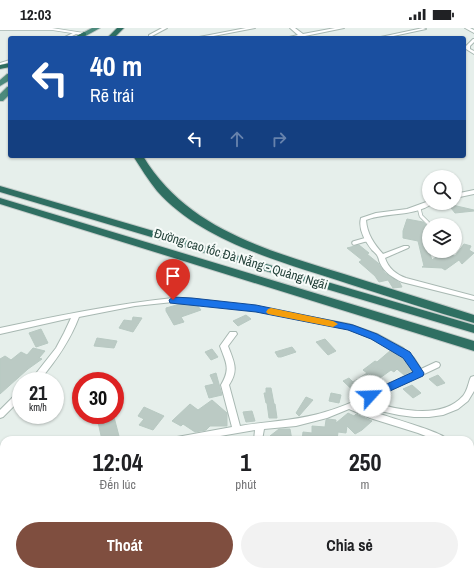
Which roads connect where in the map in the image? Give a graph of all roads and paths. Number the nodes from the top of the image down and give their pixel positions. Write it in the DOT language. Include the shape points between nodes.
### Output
graph roads {
  1 [pos="97,28"];
  2 [pos="107,28"];
  3 [pos="121,28"];
  4 [pos="165,28"];
  5 [pos="253,28"];
  6 [pos="292,28"];
  7 [pos="342,28"];
  8 [pos="422,28"];
  9 [pos="463,28"];
  10 [pos="468,28"];
  11 [pos="0,29"];
  12 [pos="40,29"];
  13 [pos="474,32"];
  14 [pos="76,36"];
  15 [pos="85,36"];
  16 [pos="112,36"];
  17 [pos="150,36"];
  18 [pos="207,36"];
  19 [pos="303,36"];
  20 [pos="308,36"];
  21 [pos="388,36"];
  22 [pos="474,40"];
  23 [pos="466,49"];
  24 [pos="474,53"];
  25 [pos="8,78"];
  26 [pos="0,84"];
  27 [pos="8,92"];
  28 [pos="0,99"];
  29 [pos="139,158"];
  30 [pos="0,189"];
  31 [pos="474,192"];
  32 [pos="462,195"];
  33 [pos="0,201"];
  34 [pos="422,207"];
  35 [pos="419,208"];
  36 [pos="423,218"];
  37 [pos="368,239"];
  38 [pos="354,242"];
  39 [pos="406,247"];
  40 [pos="382,257"];
  41 [pos="474,298"];
  42 [pos="76,315"];
  43 [pos="474,319"];
  44 [pos="474,329"];
  45 [pos="0,331"];
  46 [pos="233,334"];
  47 [pos="474,346"];
  48 [pos="436,365"];
  49 [pos="41,372"];
  50 [pos="419,373"];
  51 [pos="474,379"];
  52 [pos="12,403"];
  53 [pos="354,404"];
  54 [pos="0,415"];
  55 [pos="260,426"];
  56 [pos="237,430"];
  57 [pos="201,436"];
  58 [pos="259,436"];
  59 [pos="434,436"];
  1 -- 15 [label="highway"];
  2 -- 15 [label="highway"];
  3 -- 16 [label="highway"];
  4 -- 17 [label="street"];
  5 -- 18 [label="street"];
  6 -- 19 [label="street"];
  7 -- 20 [label="street"];
  8 -- 21 [label="street" via="424,29"];
  9 -- 10 [label="street"];
  10 -- 13 [label="street"];
  11 -- 12 [label="lane"];
  12 -- 14 [label="lane" via="52,29"];
  14 -- 15 [label="highway"];
  22 -- 23 [label="street"];
  23 -- 24 [label="street"];
  25 -- 26 [label="highway"];
  27 -- 28 [label="highway"];
  29 -- 43 [label="highway" via="154,181 169,197 211,227 236,240 282,259"];
  30 -- 44 [label="highway, Đường cao tốc Đà Nẵng - Quảng Ngãi"];
  31 -- 32 [label="street"];
  33 -- 47 [label="highway, Đường cao tốc Đà Nẵng - Quảng Ngãi"];
  34 -- 35 [label="street"];
  35 -- 36 [label="lane"];
  35 -- 37 [label="street" via="373,214 363,219 363,230"];
  37 -- 38 [label="lane"];
  37 -- 40 [label="street"];
  39 -- 40 [label="street"];
  40 -- 41 [label="street" via="383,264 399,278"];
  42 -- 45 [label="street"];
  42 -- 49 [label="street" via="71,330"];
  42 -- 50 [label="street" via="173,300 256,309 364,332 406,355"];
  46 -- 56 [label="street" via="224,346 231,361 231,371 224,385"];
  48 -- 50 [label="street"];
  50 -- 53 [label="street"];
  51 -- 53 [label="street" via="466,399 448,412 419,414"];
  52 -- 54 [label="street"];
  53 -- 55 [label="street" via="327,415 296,423"];
  53 -- 59 [label="street" via="367,414"];
  55 -- 56 [label="street"];
  55 -- 58 [label="street"];
  56 -- 57 [label="street"];
}
